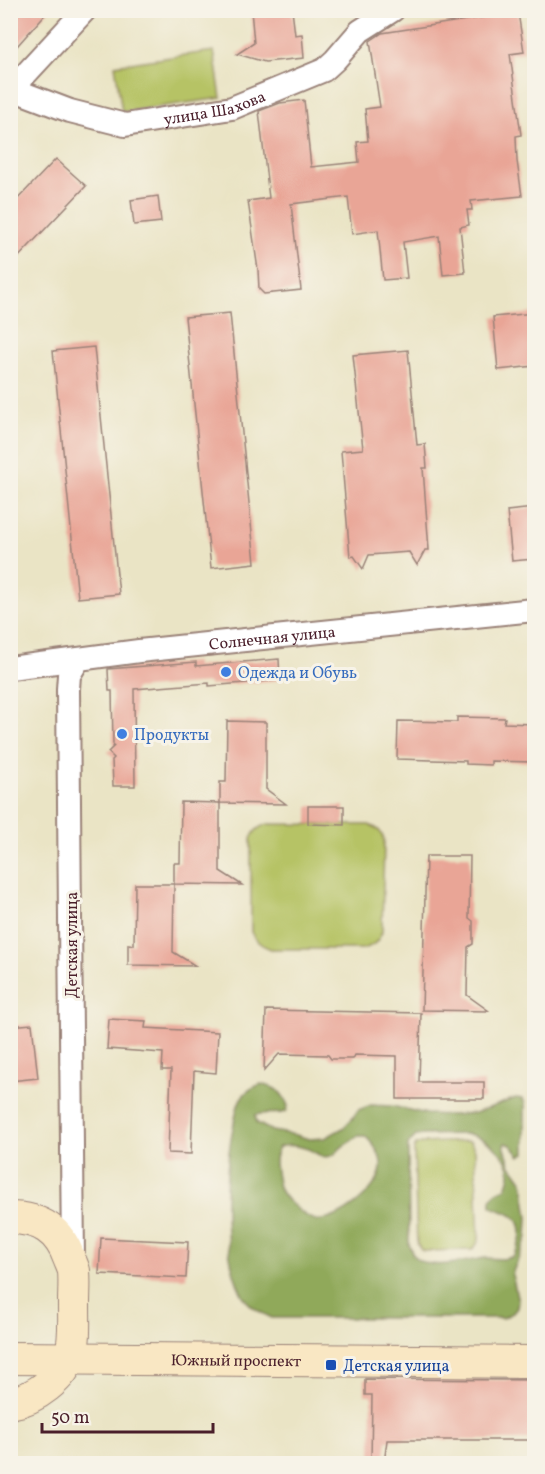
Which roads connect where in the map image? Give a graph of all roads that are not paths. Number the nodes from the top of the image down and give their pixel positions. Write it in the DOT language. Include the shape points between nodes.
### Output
graph roads {
  1 [pos="85,10"];
  2 [pos="393,10"];
  3 [pos="11,90"];
  4 [pos="534,610"];
  5 [pos="78,660"];
  6 [pos="10,668"];
  7 [pos="10,1218"];
  8 [pos="74,1270"];
  9 [pos="71,1357"];
  10 [pos="10,1358"];
  11 [pos="534,1362"];
  12 [pos="10,1403"];
  1 -- 3 [label="street"];
  2 -- 3 [label="street, улица Шахова" via="360,31 324,70 232,108 125,125"];
  4 -- 5 [label="street, Солнечная улица"];
  5 -- 6 [label="street, Солнечная улица"];
  5 -- 8 [label="street, Детская улица" via="69,675 68,689"];
  7 -- 8 [label="main road" via="39,1222 55,1232"];
  8 -- 9 [label="main road"];
  9 -- 10 [label="main road, Южный проспект"];
  9 -- 11 [label="main road, Южный проспект"];
  9 -- 12 [label="main road" via="60,1376 38,1394"];
}
